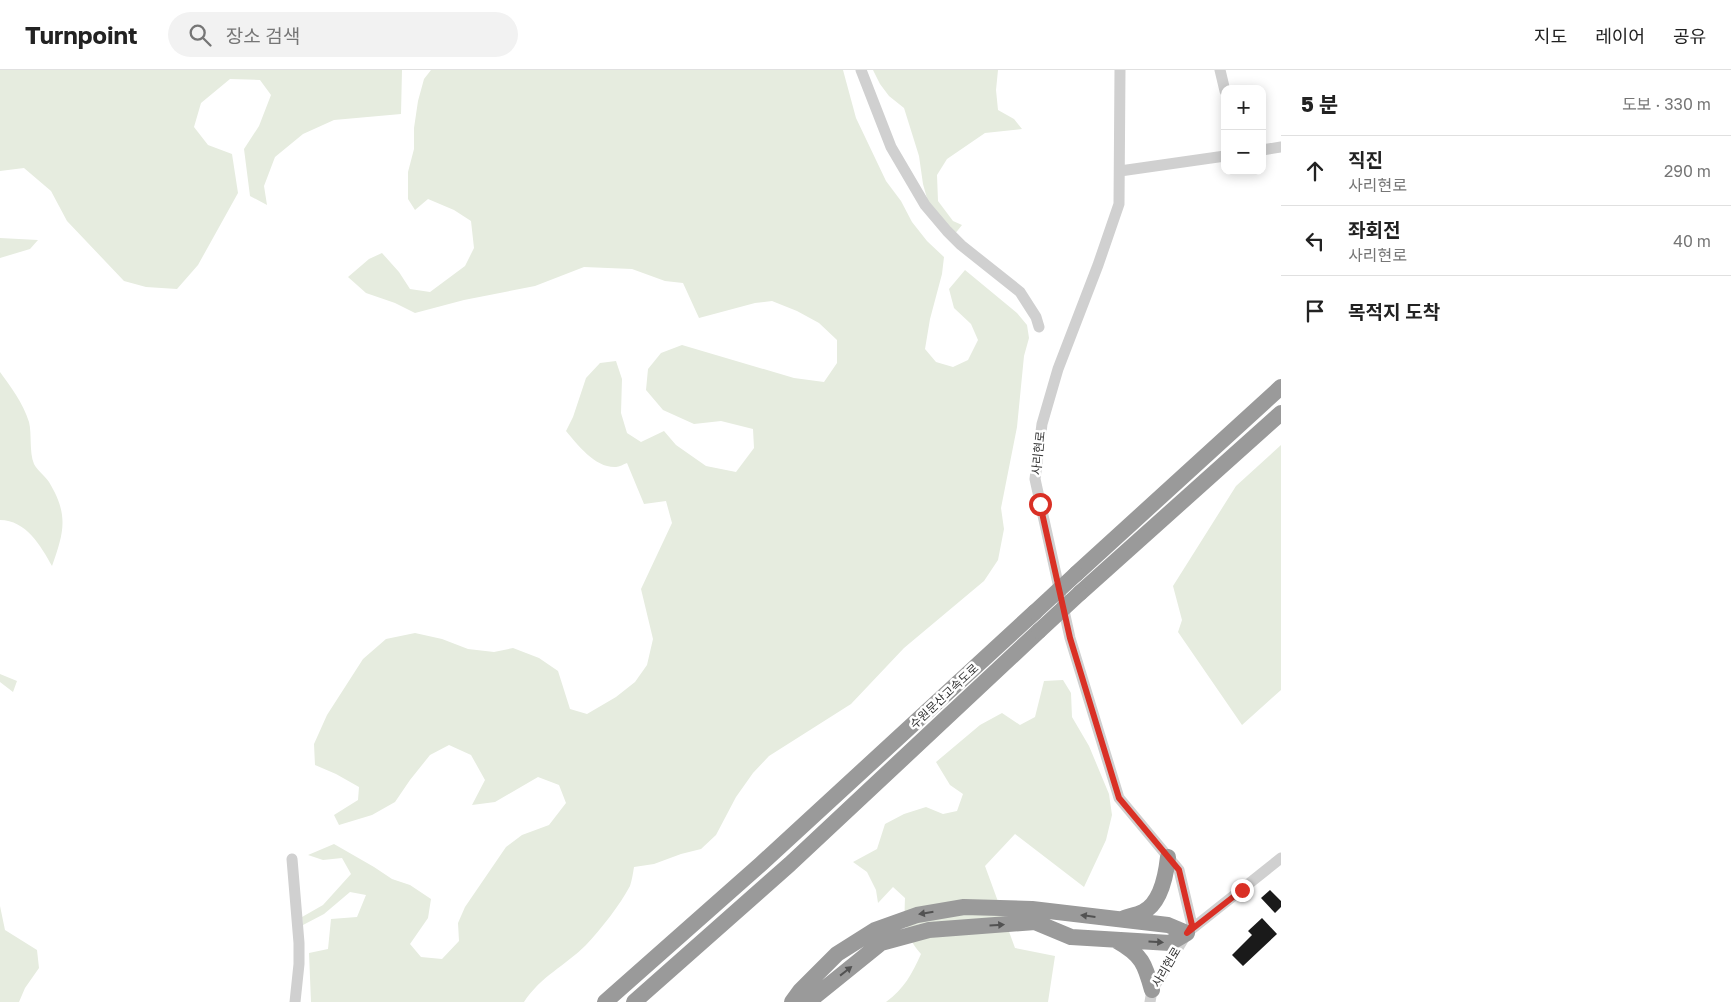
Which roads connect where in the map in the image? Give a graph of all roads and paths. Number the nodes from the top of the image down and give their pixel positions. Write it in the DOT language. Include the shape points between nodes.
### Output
graph roads {
  1 [pos="862,70"];
  2 [pos="1120,70"];
  3 [pos="1220,70"];
  4 [pos="1224,85"];
  5 [pos="1281,147"];
  6 [pos="1266,149"];
  7 [pos="1221,157"];
  8 [pos="1120,171"];
  9 [pos="1038,327"];
  10 [pos="1281,387"];
  11 [pos="1281,413"];
  12 [pos="1168,857"];
  13 [pos="292,858"];
  14 [pos="1281,858"];
  15 [pos="1120,920"];
  16 [pos="1187,933"];
  17 [pos="1116,940"];
  18 [pos="1151,996"];
  19 [pos="295,1002"];
  20 [pos="605,1002"];
  21 [pos="634,1002"];
  22 [pos="792,1002"];
  23 [pos="808,1002"];
  1 -- 9 [label="street" via="891,148 926,206 961,245 1020,292 1036,317"];
  2 -- 8 [label="street, 사리현로"];
  3 -- 4 [label="street"];
  5 -- 6 [label="street"];
  7 -- 8 [label="street"];
  8 -- 12 [label="street, 사리현로" via="1119,204 1058,369 1042,424 1035,479 1070,638 1119,798"];
  10 -- 20 [label="highway, 수원문산고속도로, bridge" via="762,864"];
  11 -- 21 [label="highway, 수원문산고속도로, bridge" via="1080,593 790,864"];
  12 -- 15 [label="highway" via="1160,895 1145,912"];
  12 -- 16 [label="street, 사리현로" via="1179,870 1192,925"];
  13 -- 19 [label="street" via="299,943"];
  14 -- 16 [label="street, 사리현로"];
  15 -- 16 [label="highway" via="1168,924"];
  15 -- 22 [label="highway, one-way" via="1032,909 964,907 918,915 874,930 837,954"];
  17 -- 16 [label="highway, one-way" via="1170,943"];
  16 -- 18 [label="street, 사리현로"];
  17 -- 18 [label="highway" via="1127,946 1146,967"];
  23 -- 17 [label="highway, one-way" via="881,943 929,930 1035,922 1071,937"];
}
